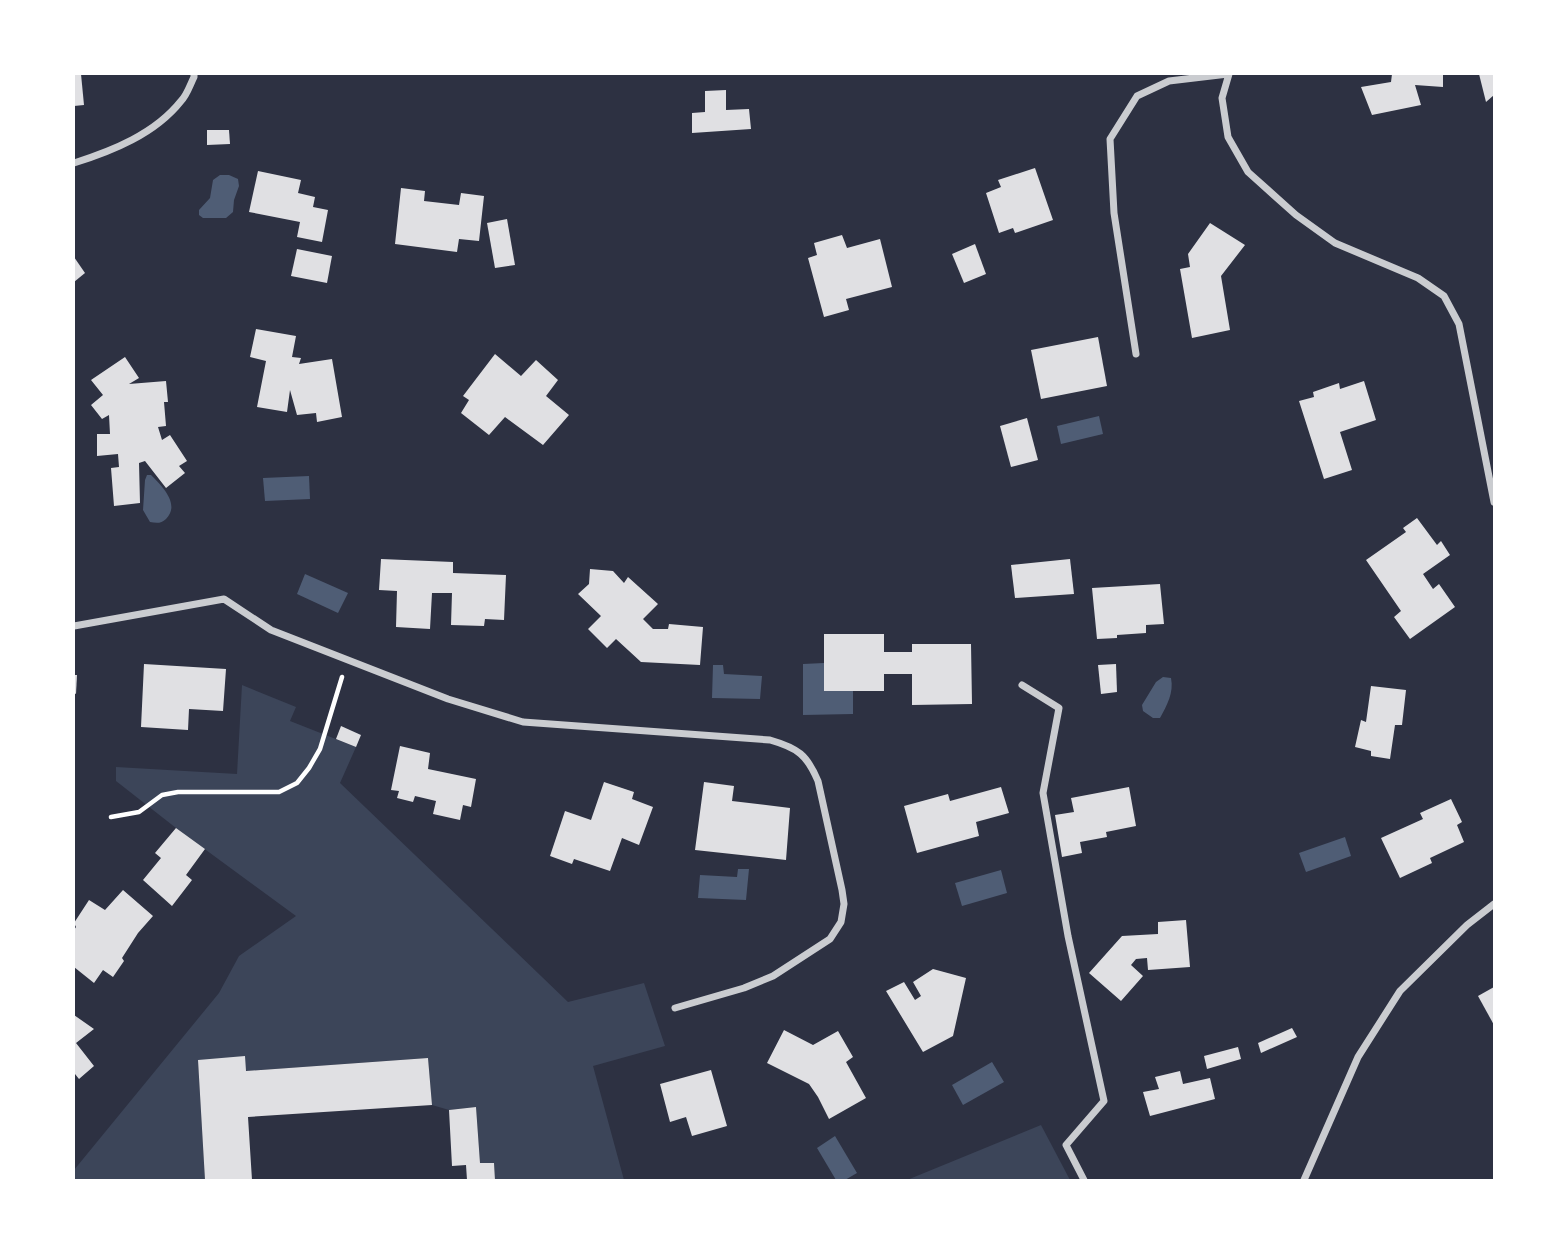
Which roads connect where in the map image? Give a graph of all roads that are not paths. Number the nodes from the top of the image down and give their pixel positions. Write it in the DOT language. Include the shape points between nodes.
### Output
graph roads {
  1 [pos="194,74"];
  2 [pos="1229,74"];
  3 [pos="74,163"];
  4 [pos="1136,354"];
  5 [pos="1494,502"];
  6 [pos="74,626"];
  7 [pos="1022,685"];
  8 [pos="1494,904"];
  9 [pos="675,1007"];
  10 [pos="1084,1181"];
  11 [pos="1304,1181"];
  1 -- 3 [label="street" via="183,100 163,120 102,154"];
  2 -- 4 [label="street" via="1169,81 1137,96 1110,139 1114,213"];
  2 -- 5 [label="street" via="1222,98 1228,137 1248,172 1335,243 1418,278 1444,296 1458,324"];
  6 -- 9 [label="street" via="224,599 271,630 448,699 523,722 789,745 811,765 818,781 842,890 841,922 830,939 773,976"];
  7 -- 10 [label="street" via="1059,708 1043,793 1104,1101 1066,1145"];
  8 -- 11 [label="street" via="1400,990 1358,1057"];
}
